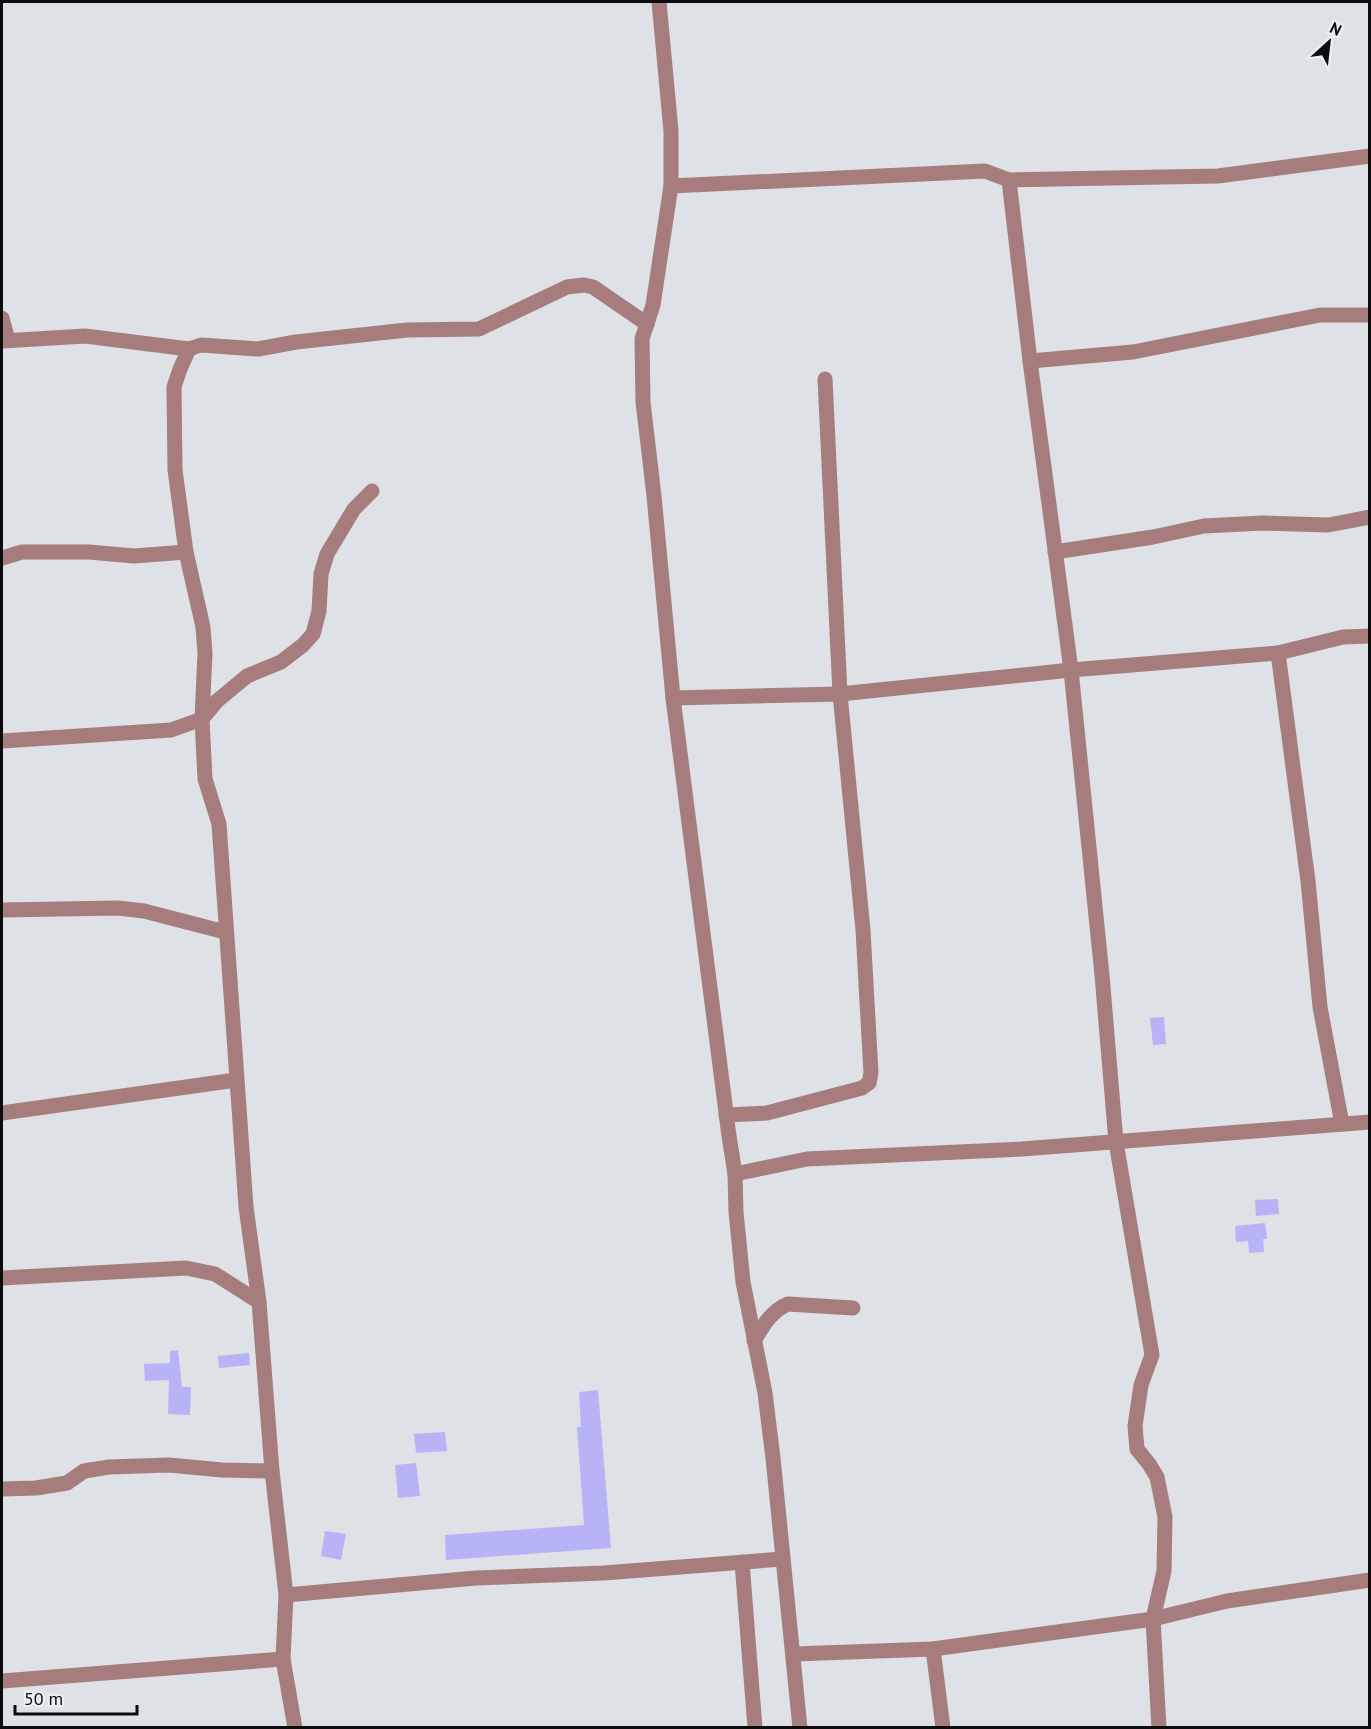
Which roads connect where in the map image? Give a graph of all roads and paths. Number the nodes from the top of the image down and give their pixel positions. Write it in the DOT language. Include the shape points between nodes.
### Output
graph roads {
  1 [pos="659,2"];
  2 [pos="1370,156"];
  3 [pos="1009,180"];
  4 [pos="671,186"];
  5 [pos="1370,315"];
  6 [pos="2,318"];
  7 [pos="647,324"];
  8 [pos="5,340"];
  9 [pos="189,349"];
  10 [pos="1030,361"];
  11 [pos="825,379"];
  12 [pos="372,491"];
  13 [pos="1370,517"];
  14 [pos="186,552"];
  15 [pos="1055,552"];
  16 [pos="2,558"];
  17 [pos="1370,636"];
  18 [pos="1278,653"];
  19 [pos="1071,670"];
  20 [pos="840,694"];
  21 [pos="673,698"];
  22 [pos="202,719"];
  23 [pos="2,741"];
  24 [pos="2,910"];
  25 [pos="225,932"];
  26 [pos="236,1080"];
  27 [pos="2,1113"];
  28 [pos="726,1115"];
  29 [pos="1370,1122"];
  30 [pos="1341,1124"];
  31 [pos="1116,1142"];
  32 [pos="735,1174"];
  33 [pos="2,1278"];
  34 [pos="259,1302"];
  35 [pos="853,1308"];
  36 [pos="754,1341"];
  37 [pos="272,1471"];
  38 [pos="2,1489"];
  39 [pos="782,1559"];
  40 [pos="742,1562"];
  41 [pos="1370,1580"];
  42 [pos="286,1595"];
  43 [pos="1153,1619"];
  44 [pos="933,1649"];
  45 [pos="794,1654"];
  46 [pos="283,1659"];
  47 [pos="2,1681"];
  48 [pos="295,1728"];
  49 [pos="755,1728"];
  50 [pos="800,1728"];
  51 [pos="943,1728"];
  52 [pos="1159,1728"];
  1 -- 4 [label="street" via="671,131"];
  2 -- 3 [label="street" via="1218,176"];
  3 -- 4 [label="street" via="985,171"];
  3 -- 10 [label="street"];
  4 -- 7 [label="street"];
  5 -- 10 [label="street" via="1320,315 1133,352"];
  6 -- 8 [label="street"];
  7 -- 9 [label="street" via="593,287 584,285 567,287 479,329 407,330 258,349 201,345"];
  7 -- 21 [label="street" via="642,339 643,402"];
  8 -- 9 [label="street" via="85,336"];
  9 -- 14 [label="street" via="174,387 175,470"];
  10 -- 15 [label="street"];
  11 -- 20 [label="street"];
  12 -- 22 [label="street" via="354,509 327,554 313,634 281,662 247,676 217,700"];
  13 -- 15 [label="street" via="1328,525 1204,526"];
  14 -- 16 [label="street" via="134,556 29,552"];
  14 -- 22 [label="street" via="203,627"];
  15 -- 19 [label="street"];
  17 -- 18 [label="street" via="1343,637"];
  18 -- 19 [label="street"];
  18 -- 30 [label="street" via="1320,1007"];
  19 -- 20 [label="street"];
  19 -- 31 [label="street"];
  20 -- 21 [label="street"];
  20 -- 28 [label="street" via="863,930 871,1073 862,1089 767,1113"];
  21 -- 28 [label="street"];
  22 -- 23 [label="street" via="171,730"];
  22 -- 25 [label="street" via="205,779 219,825"];
  24 -- 25 [label="street" via="118,908"];
  25 -- 26 [label="street"];
  26 -- 27 [label="street"];
  26 -- 34 [label="street" via="246,1207"];
  28 -- 32 [label="street"];
  29 -- 30 [label="street"];
  30 -- 31 [label="street"];
  31 -- 32 [label="street" via="807,1159"];
  31 -- 43 [label="street" via="1152,1355 1141,1385 1134,1425 1137,1449 1157,1477 1165,1517 1164,1571"];
  32 -- 36 [label="street" via="742,1282"];
  33 -- 34 [label="street" via="186,1268 215,1274"];
  34 -- 37 [label="street"];
  35 -- 36 [label="street" via="778,1308"];
  36 -- 39 [label="street" via="765,1393"];
  37 -- 38 [label="street" via="169,1465 109,1467 84,1471 67,1484"];
  37 -- 42 [label="street"];
  39 -- 40 [label="street"];
  39 -- 45 [label="street"];
  40 -- 42 [label="street" via="476,1578"];
  40 -- 49 [label="street"];
  41 -- 43 [label="street" via="1227,1601"];
  42 -- 46 [label="street"];
  43 -- 44 [label="street"];
  43 -- 52 [label="street"];
  44 -- 45 [label="street"];
  44 -- 51 [label="street"];
  45 -- 50 [label="street"];
  46 -- 47 [label="street"];
  46 -- 48 [label="street"];
}
